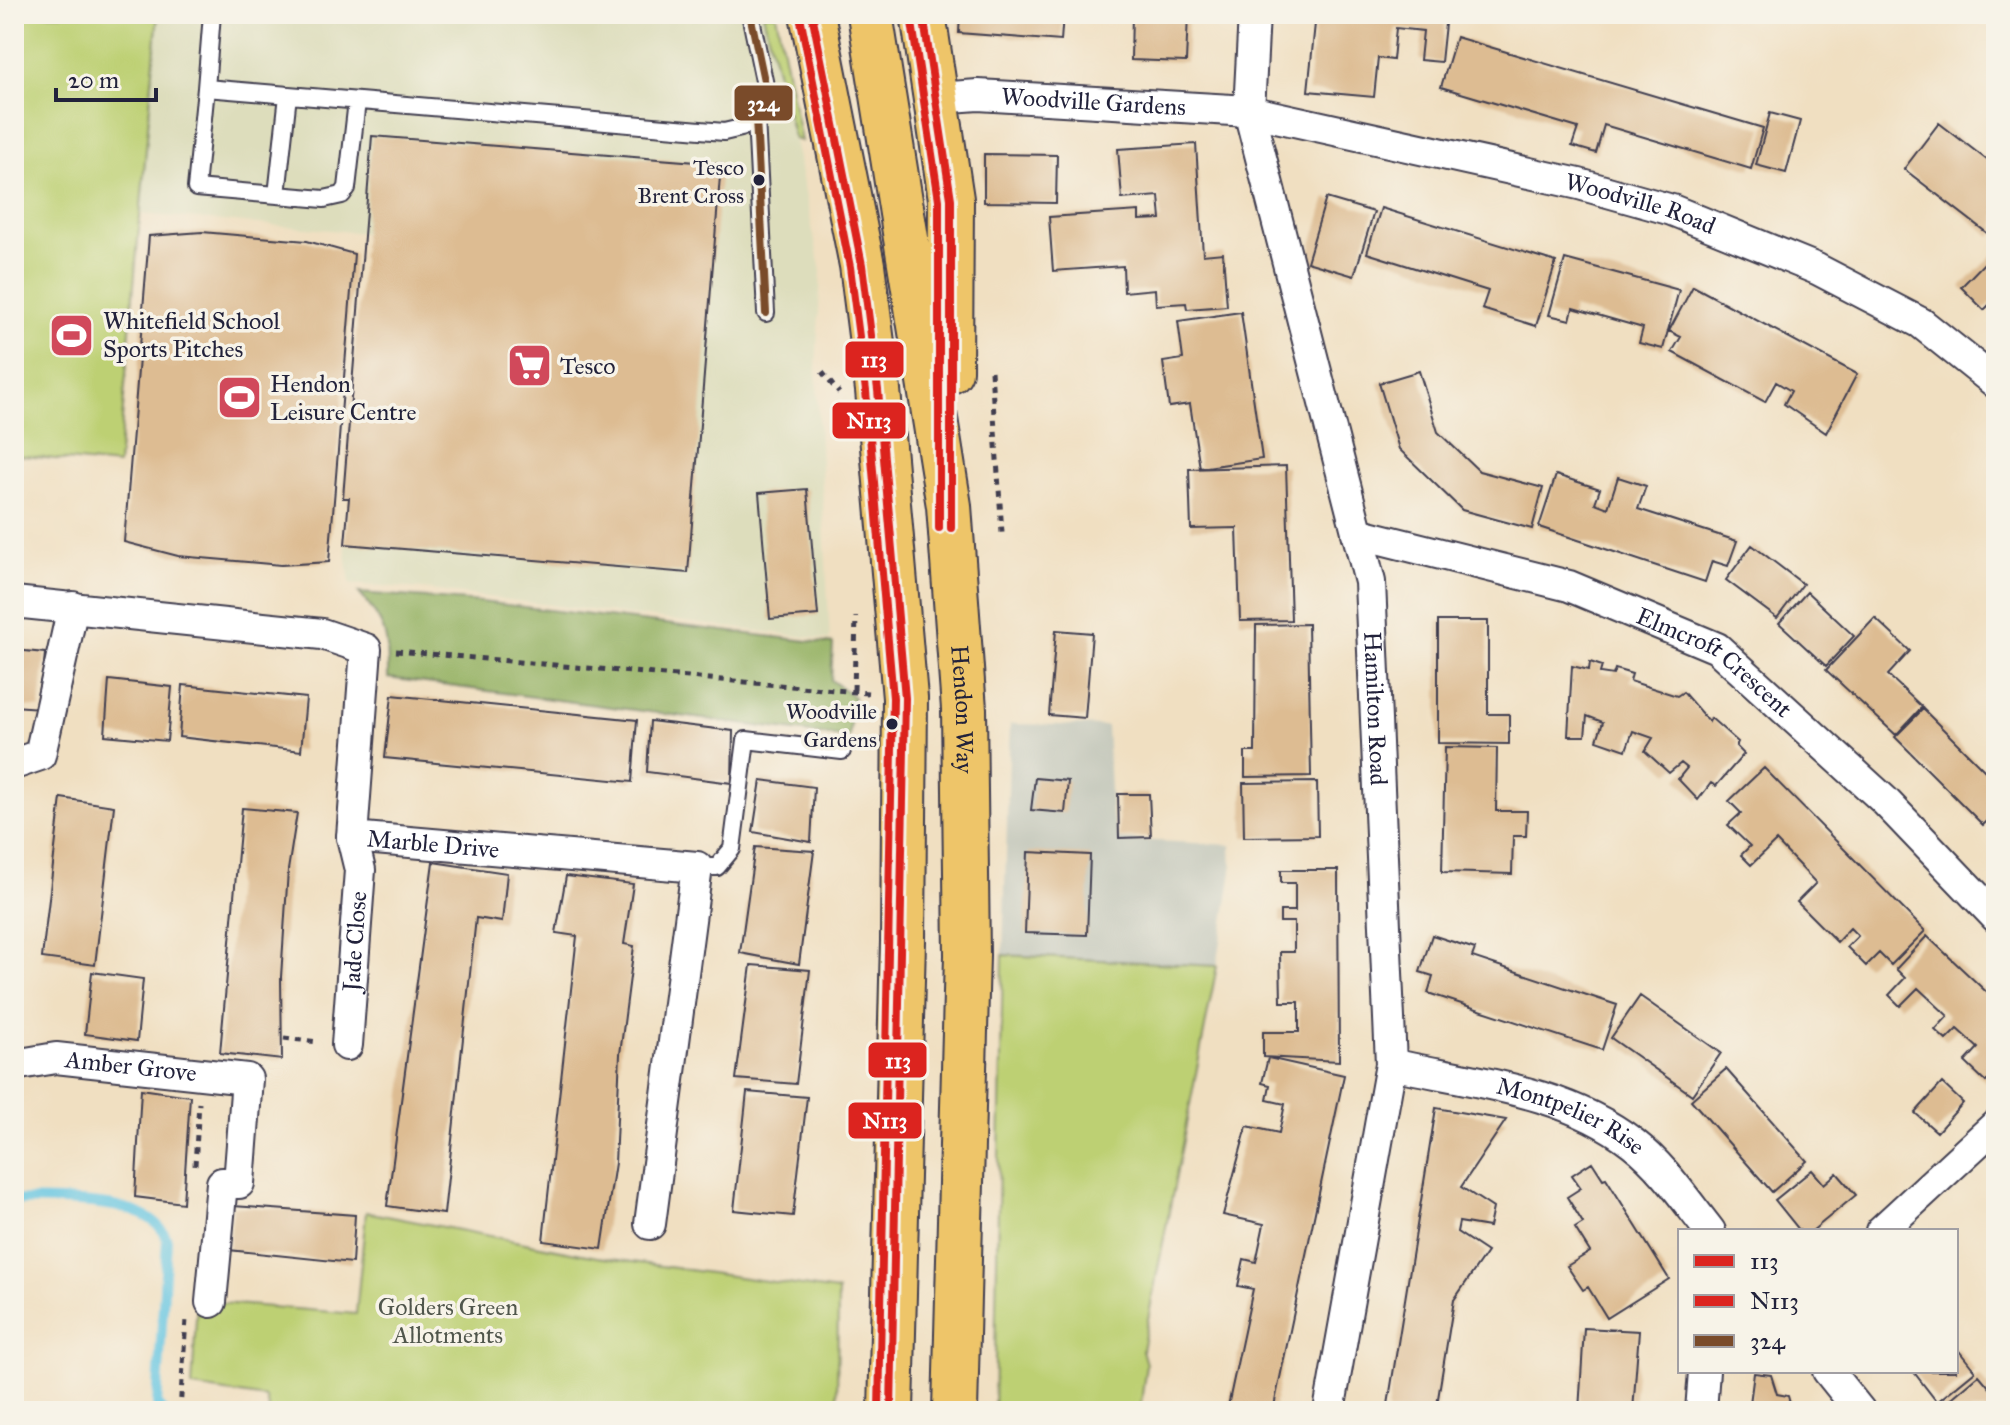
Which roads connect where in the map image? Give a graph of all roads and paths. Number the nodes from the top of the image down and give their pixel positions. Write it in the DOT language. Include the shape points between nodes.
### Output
graph roads {
  1 [pos="212,14"];
  2 [pos="750,14"];
  3 [pos="812,14"];
  4 [pos="870,14"];
  5 [pos="923,14"];
  6 [pos="1254,14"];
  7 [pos="206,88"];
  8 [pos="288,95"];
  9 [pos="938,98"];
  10 [pos="357,101"];
  11 [pos="1249,111"];
  12 [pos="756,118"];
  13 [pos="277,195"];
  14 [pos="766,313"];
  15 [pos="822,372"];
  16 [pos="1996,383"];
  17 [pos="842,396"];
  18 [pos="996,439"];
  19 [pos="949,506"];
  20 [pos="1002,533"];
  21 [pos="1357,533"];
  22 [pos="14,602"];
  23 [pos="73,607"];
  24 [pos="857,643"];
  25 [pos="366,649"];
  26 [pos="854,690"];
  27 [pos="905,698"];
  28 [pos="842,751"];
  29 [pos="14,764"];
  30 [pos="352,837"];
  31 [pos="697,867"];
  32 [pos="1996,917"];
  33 [pos="347,1045"];
  34 [pos="1391,1064"];
  35 [pos="14,1065"];
  36 [pos="1996,1125"];
  37 [pos="650,1224"];
  38 [pos="1708,1229"];
  39 [pos="1883,1229"];
  40 [pos="211,1302"];
  41 [pos="1704,1373"];
  42 [pos="1830,1373"];
  43 [pos="181,1392"];
  44 [pos="180,1411"];
  45 [pos="891,1411"];
  46 [pos="955,1411"];
  47 [pos="1329,1411"];
  48 [pos="1701,1411"];
  49 [pos="1860,1411"];
  1 -- 7 [label="lane"];
  2 -- 12 [label="lane" via="767,95"];
  3 -- 27 [label="highway" via="862,265"];
  4 -- 19 [label="highway, Hendon Way"];
  5 -- 9 [label="highway"];
  6 -- 11 [label="street, Hamilton Road"];
  7 -- 8 [label="lane"];
  7 -- 13 [label="lane" via="196,188"];
  8 -- 10 [label="lane"];
  8 -- 13 [label="lane"];
  9 -- 11 [label="street, Woodville Gardens" via="978,95"];
  9 -- 19 [label="highway" via="951,199"];
  10 -- 12 [label="lane" via="724,132"];
  10 -- 13 [label="lane" via="349,179 342,195"];
  11 -- 16 [label="street, Woodville Road" via="1579,184 1672,210 1747,238 1890,305 1941,337"];
  11 -- 21 [label="street, Hamilton Road"];
  12 -- 14 [label="lane"];
  15 -- 17 [label="path"];
  18 -- 20 [label="path"];
  19 -- 46 [label="highway, Hendon Way" via="964,709 967,955"];
  21 -- 32 [label="street, Elmcroft Crescent" via="1569,586 1717,648 1884,800"];
  21 -- 34 [label="street, Hamilton Road" via="1370,582"];
  22 -- 23 [label="street"];
  23 -- 25 [label="street" via="322,634"];
  23 -- 29 [label="street" via="40,755"];
  24 -- 26 [label="path"];
  25 -- 26 [label="path"];
  25 -- 30 [label="street, Marble Drive"];
  26 -- 27 [label="path"];
  27 -- 45 [label="highway"];
  28 -- 31 [label="lane" via="746,740 732,849 717,867"];
  30 -- 31 [label="street, Marble Drive"];
  30 -- 33 [label="street, Jade Close" via="360,870"];
  31 -- 37 [label="street"];
  34 -- 38 [label="street, Montpelier Rise" via="1555,1100 1583,1111 1635,1144"];
  34 -- 47 [label="street, Hamilton Road"];
  35 -- 40 [label="street, Amber Grove" via="56,1058 247,1079 239,1183 222,1183"];
  36 -- 39 [label="street"];
  41 -- 48 [label="street"];
  42 -- 49 [label="street"];
  43 -- 44 [label="path"];
}
